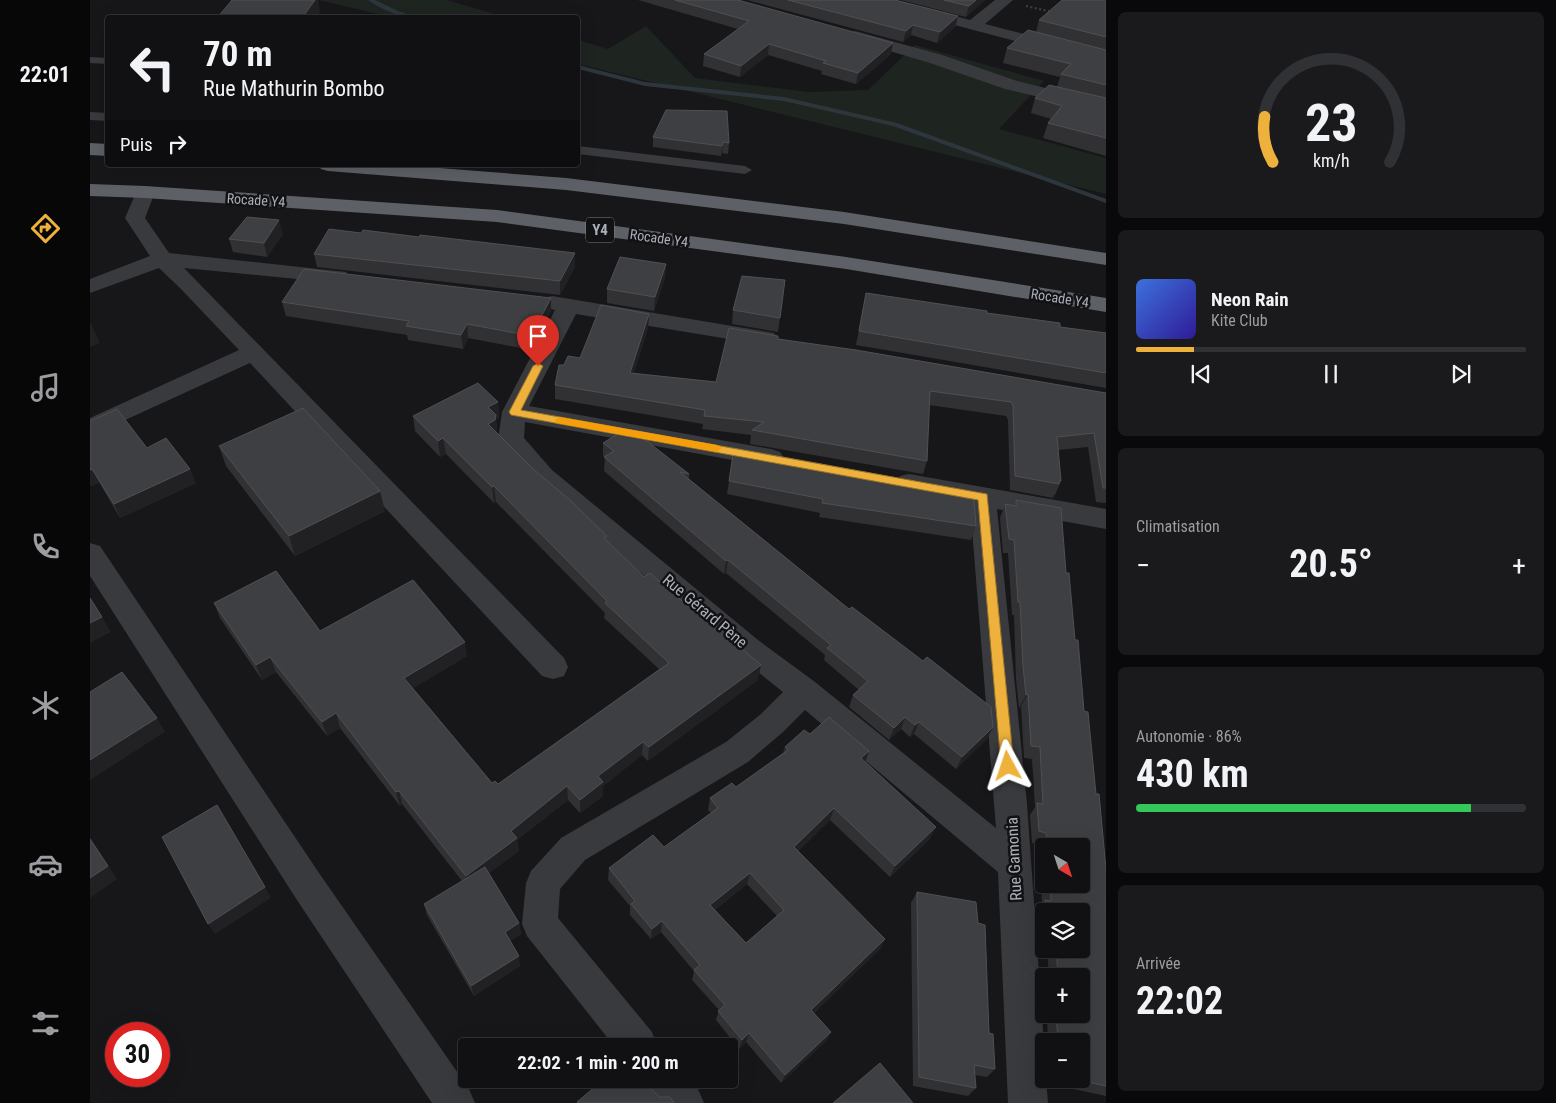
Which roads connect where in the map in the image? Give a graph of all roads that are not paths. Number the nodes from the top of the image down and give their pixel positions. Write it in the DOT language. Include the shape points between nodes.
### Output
graph roads {
  1 [pos="876,0"];
  2 [pos="1005,0"];
  3 [pos="973,24"];
  4 [pos="838,32"];
  5 [pos="90,60"];
  6 [pos="1106,60"];
  7 [pos="105,61"];
  8 [pos="1106,108"];
  9 [pos="90,116"];
  10 [pos="105,117"];
  11 [pos="90,149"];
  12 [pos="105,150"];
  13 [pos="580,150"];
  14 [pos="351,167"];
  15 [pos="745,170"];
  16 [pos="90,190"];
  17 [pos="145,192"];
  18 [pos="162,259"];
  19 [pos="1106,259"];
  20 [pos="360,280"];
  21 [pos="90,286"];
  22 [pos="531,300"];
  23 [pos="569,305"];
  24 [pos="1106,305"];
  25 [pos="788,342"];
  26 [pos="254,352"];
  27 [pos="514,412"];
  28 [pos="90,428"];
  29 [pos="793,462"];
  30 [pos="890,480"];
  31 [pos="984,497"];
  32 [pos="1106,519"];
  33 [pos="90,553"];
  34 [pos="554,667"];
  35 [pos="804,691"];
  36 [pos="1014,864"];
  37 [pos="632,1038"];
  38 [pos="672,1088"];
  39 [pos="455,1103"];
  40 [pos="684,1103"];
  41 [pos="1028,1103"];
  1 -- 3 [label="street"];
  2 -- 3 [label="street"];
  3 -- 6 [label="street"];
  4 -- 8 [label="street" via="936,59 1011,85"];
  5 -- 7 [label="lane"];
  9 -- 10 [label="lane"];
  11 -- 12 [label="highway"];
  13 -- 15 [label="lane"];
  14 -- 19 [label="highway" via="586,187 844,218"];
  16 -- 17 [label="highway, Rocade Y4 / Y4"];
  17 -- 18 [label="street" via="135,218"];
  17 -- 24 [label="highway, Rocade Y4 / Y4" via="497,216 846,263"];
  18 -- 20 [label="street"];
  18 -- 21 [label="street"];
  18 -- 26 [label="street"];
  22 -- 23 [label="street"];
  23 -- 25 [label="street"];
  23 -- 27 [label="street, Rue Gérard Pène"];
  26 -- 28 [label="street"];
  26 -- 34 [label="street"];
  27 -- 29 [label="street"];
  27 -- 35 [label="street, Rue Gérard Pène" via="511,440 543,476"];
  30 -- 31 [label="street"];
  31 -- 32 [label="street"];
  31 -- 36 [label="street, Rue Gamonia"];
  33 -- 39 [label="street" via="307,885"];
  35 -- 36 [label="street, Rue Gérard Pène"];
  35 -- 37 [label="street" via="737,752 573,848 543,883 540,924"];
  36 -- 41 [label="street, Rue Gamonia"];
  38 -- 40 [label="street"];
}
